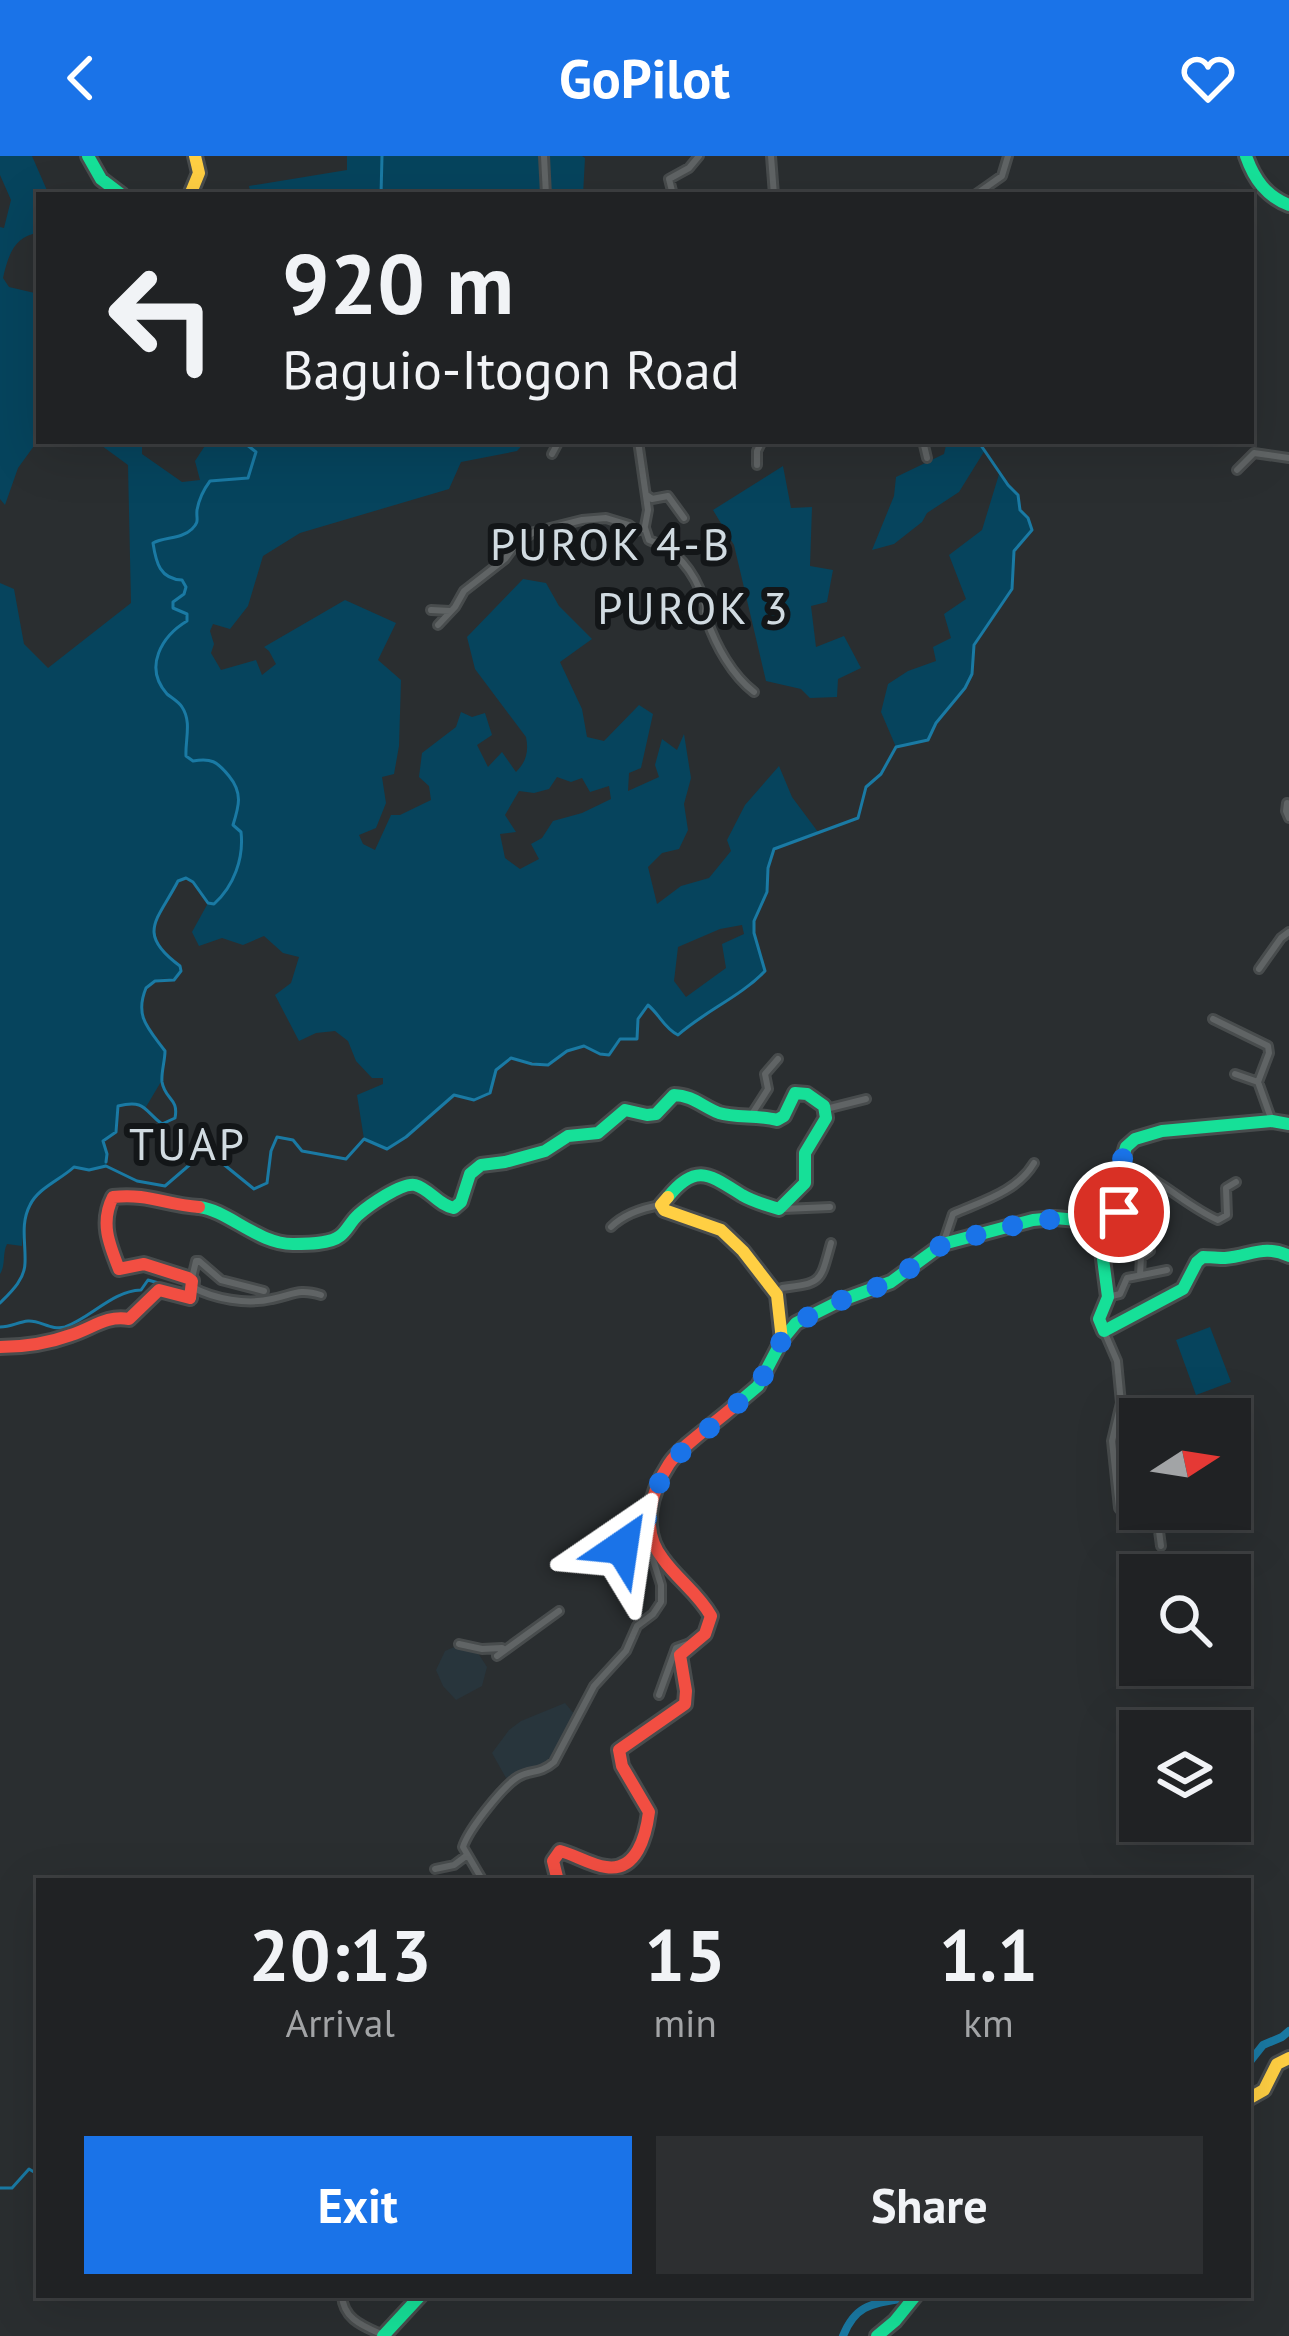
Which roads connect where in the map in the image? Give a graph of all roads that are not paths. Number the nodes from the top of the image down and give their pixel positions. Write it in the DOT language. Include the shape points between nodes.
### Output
graph roads {
  1 [pos="88,156"];
  2 [pos="194,156"];
  3 [pos="544,156"];
  4 [pos="699,156"];
  5 [pos="771,156"];
  6 [pos="1008,156"];
  7 [pos="1246,156"];
  8 [pos="118,192"];
  9 [pos="191,192"];
  10 [pos="546,192"];
  11 [pos="672,192"];
  12 [pos="774,192"];
  13 [pos="979,192"];
  14 [pos="1289,206"];
  15 [pos="557,444"];
  16 [pos="638,444"];
  17 [pos="760,444"];
  18 [pos="924,444"];
  19 [pos="552,454"];
  20 [pos="927,458"];
  21 [pos="1289,458"];
  22 [pos="757,465"];
  23 [pos="1237,470"];
  24 [pos="643,488"];
  25 [pos="678,490"];
  26 [pos="668,496"];
  27 [pos="684,518"];
  28 [pos="645,527"];
  29 [pos="430,610"];
  30 [pos="450,610"];
  31 [pos="438,625"];
  32 [pos="754,692"];
  33 [pos="1287,803"];
  34 [pos="1289,818"];
  35 [pos="1289,932"];
  36 [pos="1259,969"];
  37 [pos="1213,1019"];
  38 [pos="778,1059"];
  39 [pos="1235,1074"];
  40 [pos="1258,1082"];
  41 [pos="866,1099"];
  42 [pos="826,1109"];
  43 [pos="752,1114"];
  44 [pos="1272,1121"];
  45 [pos="1289,1124"];
  46 [pos="1126,1147"];
  47 [pos="1034,1163"];
  48 [pos="1124,1167"];
  49 [pos="1235,1183"];
  50 [pos="661,1204"];
  51 [pos="830,1207"];
  52 [pos="779,1209"];
  53 [pos="610,1227"];
  54 [pos="832,1243"];
  55 [pos="943,1244"];
  56 [pos="1150,1251"];
  57 [pos="1289,1256"];
  58 [pos="1166,1270"];
  59 [pos="1140,1275"];
  60 [pos="191,1289"];
  61 [pos="264,1291"];
  62 [pos="321,1294"];
  63 [pos="777,1294"];
  64 [pos="1108,1297"];
  65 [pos="1104,1331"];
  66 [pos="782,1340"];
  67 [pos="0,1347"];
  68 [pos="645,1521"];
  69 [pos="1161,1546"];
  70 [pos="622,1547"];
  71 [pos="559,1611"];
  72 [pos="696,1642"];
  73 [pos="459,1644"];
  74 [pos="506,1648"];
  75 [pos="497,1656"];
  76 [pos="659,1695"];
  77 [pos="466,1856"];
  78 [pos="435,1869"];
  79 [pos="481,1878"];
  80 [pos="557,1878"];
  81 [pos="1289,2058"];
  82 [pos="1251,2097"];
  83 [pos="343,2298"];
  84 [pos="418,2298"];
  85 [pos="914,2298"];
  86 [pos="383,2336"];
  87 [pos="877,2336"];
  1 -- 8 [label="street"];
  2 -- 9 [label="street" via="199,173"];
  3 -- 10 [label="street"];
  4 -- 11 [label="street" via="671,175"];
  5 -- 12 [label="street"];
  6 -- 13 [label="street" via="1006,171"];
  7 -- 14 [label="street" via="1267,193"];
  15 -- 19 [label="street"];
  16 -- 24 [label="street"];
  17 -- 22 [label="street"];
  18 -- 20 [label="street"];
  21 -- 23 [label="street" via="1254,454"];
  24 -- 26 [label="street" via="652,499"];
  24 -- 28 [label="street"];
  25 -- 26 [label="street"];
  26 -- 27 [label="street"];
  28 -- 30 [label="street" via="607,518 534,532"];
  28 -- 32 [label="street" via="649,540 691,570 721,650"];
  29 -- 30 [label="street"];
  30 -- 31 [label="street"];
  33 -- 34 [label="street"];
  35 -- 36 [label="street"];
  37 -- 40 [label="street" via="1266,1043"];
  38 -- 43 [label="street"];
  39 -- 40 [label="street"];
  40 -- 44 [label="street"];
  41 -- 42 [label="street"];
  42 -- 43 [label="street" via="797,1092 777,1120"];
  42 -- 52 [label="street" via="805,1153 805,1183"];
  43 -- 60 [label="street" via="722,1114 674,1095 656,1114 625,1110 598,1133 482,1165 454,1208 403,1185 325,1241 281,1244 208,1208 113,1197 105,1225 118,1269 154,1265"];
  44 -- 45 [label="street"];
  44 -- 46 [label="street" via="1162,1131"];
  46 -- 48 [label="street"];
  46 -- 55 [label="street" via="1098,1218 1034,1220"];
  47 -- 55 [label="street" via="1003,1192 953,1214"];
  48 -- 49 [label="street" via="1218,1220 1228,1215 1226,1188"];
  48 -- 64 [label="street" via="1120,1207 1102,1251"];
  50 -- 52 [label="street" via="682,1179 702,1173"];
  50 -- 53 [label="street"];
  50 -- 63 [label="street" via="721,1230"];
  51 -- 52 [label="street"];
  54 -- 63 [label="street" via="815,1282"];
  55 -- 66 [label="street" via="891,1282 806,1316"];
  56 -- 59 [label="street" via="1142,1253"];
  57 -- 65 [label="street" via="1262,1248 1199,1258 1188,1285"];
  58 -- 59 [label="street"];
  59 -- 64 [label="street"];
  60 -- 61 [label="street" via="199,1261 221,1280"];
  60 -- 62 [label="street" via="260,1301"];
  60 -- 67 [label="street" via="159,1290 129,1319 109,1317 72,1335"];
  63 -- 66 [label="street"];
  64 -- 65 [label="street"];
  65 -- 69 [label="street" via="1121,1403 1112,1441 1119,1508 1154,1522"];
  66 -- 68 [label="street" via="758,1386 670,1462"];
  68 -- 70 [label="street"];
  68 -- 72 [label="street" via="663,1562 709,1610 709,1628"];
  68 -- 77 [label="street" via="661,1585 657,1608 594,1686 554,1762 513,1781 475,1821"];
  71 -- 74 [label="street"];
  72 -- 76 [label="street" via="676,1648"];
  72 -- 80 [label="street" via="679,1660 685,1704 619,1750 649,1812 636,1853 614,1868 560,1851"];
  73 -- 74 [label="street"];
  74 -- 75 [label="street"];
  77 -- 78 [label="street"];
  77 -- 79 [label="street"];
  81 -- 82 [label="street"];
  83 -- 86 [label="street" via="347,2314"];
  84 -- 86 [label="street"];
  85 -- 87 [label="street"];
}
